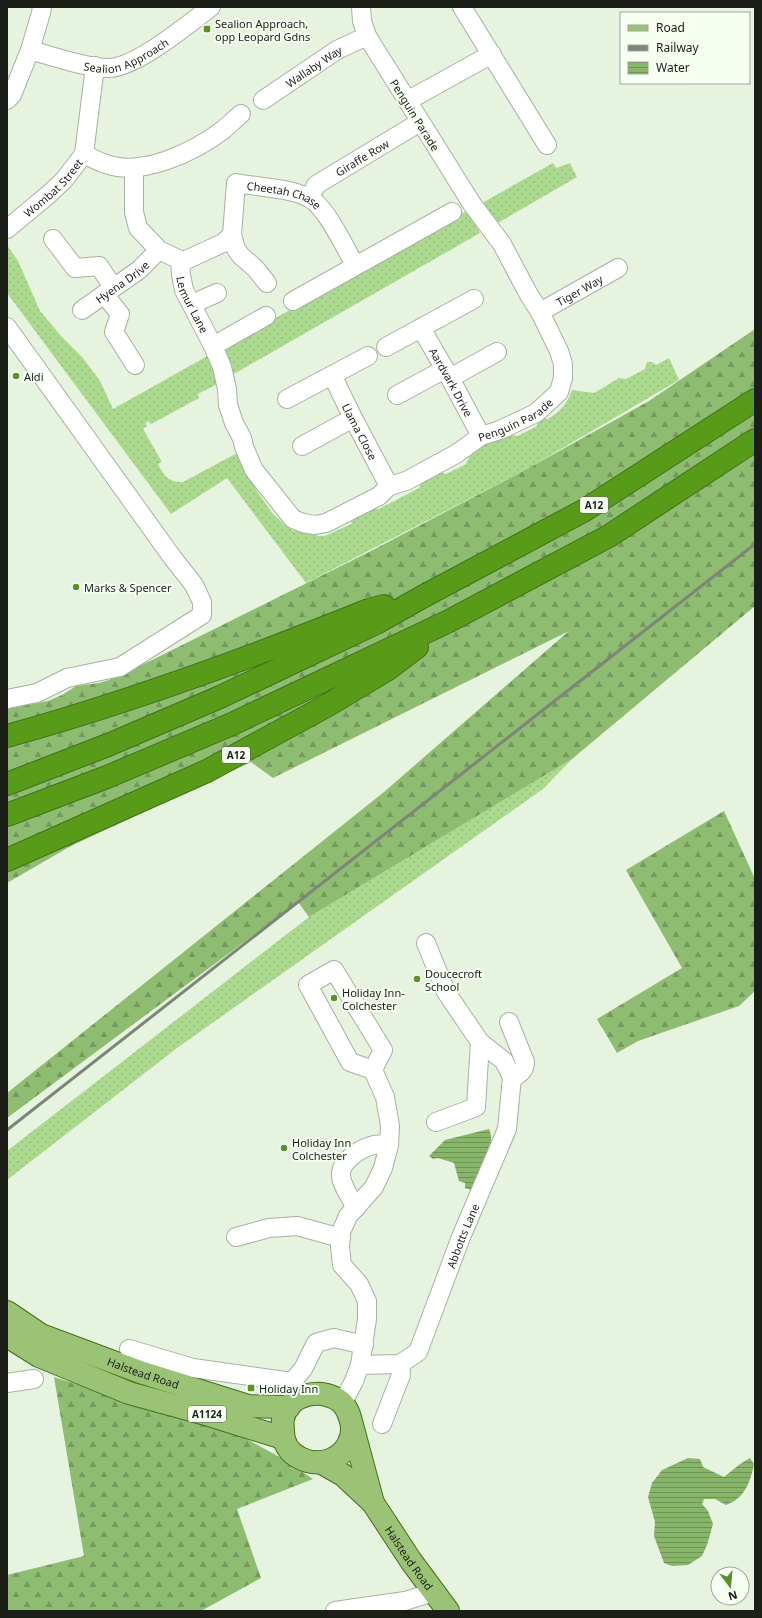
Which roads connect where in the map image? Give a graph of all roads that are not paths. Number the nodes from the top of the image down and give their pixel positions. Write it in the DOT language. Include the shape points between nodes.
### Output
graph roads {
  1 [pos="42,7"];
  2 [pos="211,7"];
  3 [pos="361,7"];
  4 [pos="462,7"];
  5 [pos="367,36"];
  6 [pos="30,50"];
  7 [pos="492,54"];
  8 [pos="95,66"];
  9 [pos="7,100"];
  10 [pos="263,100"];
  11 [pos="407,101"];
  12 [pos="241,114"];
  13 [pos="420,122"];
  14 [pos="547,144"];
  15 [pos="84,154"];
  16 [pos="134,168"];
  17 [pos="310,198"];
  18 [pos="452,212"];
  19 [pos="7,229"];
  20 [pos="232,235"];
  21 [pos="53,239"];
  22 [pos="159,250"];
  23 [pos="180,260"];
  24 [pos="355,266"];
  25 [pos="618,268"];
  26 [pos="267,283"];
  27 [pos="109,290"];
  28 [pos="217,292"];
  29 [pos="474,299"];
  30 [pos="293,301"];
  31 [pos="192,304"];
  32 [pos="82,310"];
  33 [pos="540,312"];
  34 [pos="266,316"];
  35 [pos="7,327"];
  36 [pos="421,328"];
  37 [pos="213,346"];
  38 [pos="386,347"];
  39 [pos="497,352"];
  40 [pos="368,356"];
  41 [pos="135,365"];
  42 [pos="448,373"];
  43 [pos="332,375"];
  44 [pos="397,394"];
  45 [pos="287,399"];
  46 [pos="755,400"];
  47 [pos="353,418"];
  48 [pos="481,436"];
  49 [pos="755,440"];
  50 [pos="302,446"];
  51 [pos="390,486"];
  52 [pos="424,596"];
  53 [pos="449,621"];
  54 [pos="7,699"];
  55 [pos="7,736"];
  56 [pos="7,784"];
  57 [pos="7,815"];
  58 [pos="7,860"];
  59 [pos="426,943"];
  60 [pos="509,1022"];
  61 [pos="480,1042"];
  62 [pos="373,1070"];
  63 [pos="512,1079"];
  64 [pos="436,1122"];
  65 [pos="389,1145"];
  66 [pos="356,1208"];
  67 [pos="236,1237"];
  68 [pos="341,1238"];
  69 [pos="7,1312"];
  70 [pos="7,1336"];
  71 [pos="364,1345"];
  72 [pos="129,1349"];
  73 [pos="400,1364"];
  74 [pos="360,1365"];
  75 [pos="34,1379"];
  76 [pos="7,1383"];
  77 [pos="342,1404"];
  78 [pos="289,1407"];
  79 [pos="382,1424"];
  80 [pos="352,1425"];
  81 [pos="283,1438"];
  82 [pos="322,1463"];
  83 [pos="373,1503"];
  84 [pos="434,1592"];
  85 [pos="335,1611"];
  86 [pos="448,1611"];
  1 -- 6 [label="street"];
  2 -- 8 [label="street, Sealion Approach" via="137,59 122,66"];
  3 -- 5 [label="street, Penguin Parade"];
  4 -- 7 [label="street"];
  5 -- 10 [label="street, Wallaby Way" via="337,50"];
  5 -- 11 [label="street, Penguin Parade"];
  6 -- 8 [label="street, Sealion Approach"];
  6 -- 9 [label="street" via="12,95"];
  7 -- 11 [label="street"];
  7 -- 14 [label="street"];
  8 -- 15 [label="street, Wombat Street"];
  11 -- 13 [label="street, Penguin Parade"];
  12 -- 16 [label="street" via="223,130 186,152 158,164"];
  13 -- 17 [label="street, Giraffe Row" via="316,185"];
  13 -- 33 [label="street, Penguin Parade" via="479,214 502,244"];
  15 -- 16 [label="street" via="106,165"];
  15 -- 19 [label="street, Wombat Street" via="64,180"];
  16 -- 22 [label="street" via="134,212 138,228"];
  17 -- 20 [label="street, Cheetah Chase" via="294,192 236,183"];
  17 -- 24 [label="street, Cheetah Chase" via="324,212"];
  18 -- 24 [label="street"];
  20 -- 23 [label="street" via="223,243 186,260"];
  20 -- 26 [label="street" via="241,256"];
  21 -- 27 [label="street" via="75,268 99,266"];
  22 -- 23 [label="street"];
  22 -- 27 [label="street, Hyena Drive" via="139,270"];
  23 -- 31 [label="street, Lemur Lane" via="184,290"];
  24 -- 30 [label="street"];
  25 -- 33 [label="street, Tiger Way"];
  27 -- 32 [label="street, Hyena Drive"];
  27 -- 41 [label="street" via="120,314 114,332"];
  28 -- 31 [label="street"];
  29 -- 36 [label="street"];
  31 -- 37 [label="street, Lemur Lane"];
  33 -- 48 [label="street, Penguin Parade" via="563,364 559,392 536,413"];
  34 -- 37 [label="street"];
  35 -- 54 [label="street" via="194,585 202,602 202,615 120,667 67,678 37,693"];
  36 -- 38 [label="street"];
  36 -- 42 [label="street, Aardvark Drive"];
  37 -- 51 [label="street, Penguin Parade" via="225,380 228,406 254,470 293,519 303,524 326,523 379,496"];
  39 -- 42 [label="street"];
  40 -- 43 [label="street"];
  42 -- 44 [label="street"];
  42 -- 48 [label="street, Aardvark Drive"];
  43 -- 45 [label="street"];
  43 -- 47 [label="street, Llama Close"];
  46 -- 52 [label="highway, A12" via="585,510"];
  47 -- 50 [label="street"];
  47 -- 51 [label="street, Llama Close"];
  48 -- 51 [label="street, Penguin Parade" via="456,454 406,481"];
  49 -- 53 [label="highway, A12" via="609,536"];
  52 -- 55 [label="highway, A12" via="369,610 224,667 58,722"];
  52 -- 56 [label="highway, A12" via="376,623 220,696 108,745"];
  53 -- 57 [label="highway, A12" via="232,724"];
  53 -- 58 [label="highway, A12" via="388,669 207,771"];
  59 -- 61 [label="street" via="446,992"];
  60 -- 63 [label="street" via="525,1062 525,1067"];
  61 -- 63 [label="street, Abbotts Lane" via="504,1061"];
  61 -- 64 [label="street" via="476,1106"];
  62 -- 62 [label="street" via="383,1050 334,970 308,985 350,1062"];
  62 -- 65 [label="street" via="385,1096 390,1126"];
  63 -- 73 [label="street, Abbotts Lane" via="507,1129 461,1237 418,1352"];
  65 -- 66 [label="street" via="384,1168 374,1187"];
  65 -- 66 [label="street" via="368,1147 343,1164 341,1178"];
  66 -- 68 [label="street" via="348,1216"];
  67 -- 68 [label="street" via="270,1228 297,1226"];
  68 -- 71 [label="street" via="342,1265 359,1284 367,1300"];
  69 -- 78 [label="main road, Halstead Road / A1124" via="41,1335 140,1372 248,1406"];
  70 -- 81 [label="main road, Halstead Road / A1124" via="39,1356 130,1393"];
  71 -- 72 [label="street" via="334,1338 316,1343 303,1369 292,1382 193,1368"];
  71 -- 74 [label="street"];
  73 -- 74 [label="street"];
  73 -- 79 [label="street" via="401,1375"];
  74 -- 77 [label="street"];
  75 -- 76 [label="street"];
  77 -- 78 [label="main road" via="322,1393 298,1398"];
  77 -- 80 [label="main road" via="349,1414"];
  78 -- 81 [label="main road" via="283,1418"];
  80 -- 82 [label="main road" via="351,1438 343,1452"];
  80 -- 83 [label="main road, Halstead Road"];
  81 -- 82 [label="main road" via="287,1448 296,1456 307,1462"];
  82 -- 83 [label="main road, Halstead Road" via="343,1474"];
  83 -- 84 [label="main road, Halstead Road"];
  84 -- 85 [label="street" via="405,1601"];
  84 -- 86 [label="main road, Halstead Road"];
}
